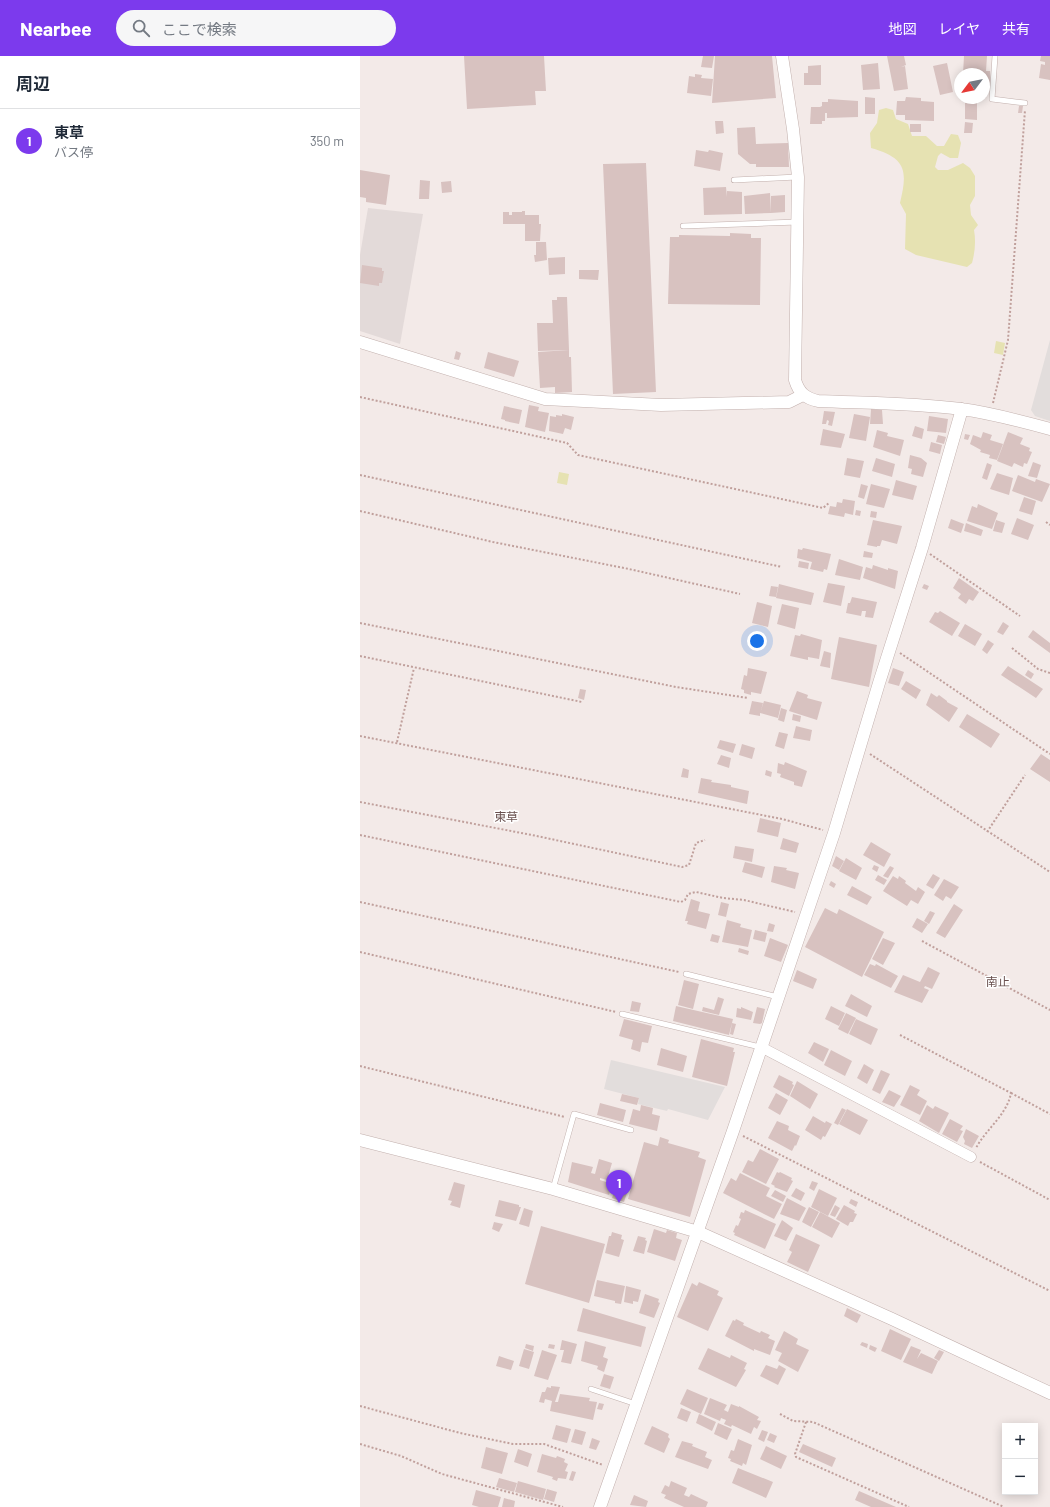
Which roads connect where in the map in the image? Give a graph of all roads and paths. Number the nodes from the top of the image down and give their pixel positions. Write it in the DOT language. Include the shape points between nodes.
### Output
graph roads {
  1 [pos="782,56"];
  2 [pos="995,56"];
  3 [pos="1026,103"];
  4 [pos="798,177"];
  5 [pos="734,180"];
  6 [pos="798,222"];
  7 [pos="683,226"];
  8 [pos="360,342"];
  9 [pos="803,395"];
  10 [pos="360,397"];
  11 [pos="962,409"];
  12 [pos="990,414"];
  13 [pos="1050,429"];
  14 [pos="360,475"];
  15 [pos="829,503"];
  16 [pos="360,511"];
  17 [pos="1046,522"];
  18 [pos="1050,525"];
  19 [pos="922,548"];
  20 [pos="782,567"];
  21 [pos="740,594"];
  22 [pos="1020,616"];
  23 [pos="360,623"];
  24 [pos="890,647"];
  25 [pos="1012,648"];
  26 [pos="360,656"];
  27 [pos="414,668"];
  28 [pos="1050,673"];
  29 [pos="748,698"];
  30 [pos="582,702"];
  31 [pos="360,736"];
  32 [pos="397,743"];
  33 [pos="861,747"];
  34 [pos="1050,754"];
  35 [pos="1025,775"];
  36 [pos="360,802"];
  37 [pos="988,832"];
  38 [pos="834,833"];
  39 [pos="360,835"];
  40 [pos="705,840"];
  41 [pos="1050,872"];
  42 [pos="360,902"];
  43 [pos="806,915"];
  44 [pos="922,941"];
  45 [pos="360,952"];
  46 [pos="686,974"];
  47 [pos="778,998"];
  48 [pos="1050,1010"];
  49 [pos="622,1014"];
  50 [pos="900,1035"];
  51 [pos="761,1047"];
  52 [pos="360,1066"];
  53 [pos="1011,1093"];
  54 [pos="1050,1114"];
  55 [pos="572,1118"];
  56 [pos="630,1130"];
  57 [pos="733,1131"];
  58 [pos="360,1140"];
  59 [pos="971,1157"];
  60 [pos="553,1189"];
  61 [pos="1050,1200"];
  62 [pos="698,1232"];
  63 [pos="1050,1291"];
  64 [pos="591,1389"];
  65 [pos="1050,1392"];
  66 [pos="636,1404"];
  67 [pos="360,1406"];
  68 [pos="780,1414"];
  69 [pos="806,1422"];
  70 [pos="360,1444"];
  71 [pos="613,1469"];
  72 [pos="563,1507"];
  73 [pos="600,1507"];
  74 [pos="909,1507"];
  75 [pos="1004,1507"];
  1 -- 4 [label="street"];
  2 -- 3 [label="lane" via="992,100"];
  3 -- 12 [label="path" via="1008,340"];
  4 -- 5 [label="lane"];
  4 -- 6 [label="street"];
  6 -- 7 [label="lane"];
  6 -- 9 [label="street" via="795,380"];
  8 -- 9 [label="street" via="545,399 662,405 789,402"];
  9 -- 11 [label="street" via="818,402 886,403"];
  10 -- 15 [label="path" via="567,443 578,455 823,508"];
  11 -- 12 [label="street"];
  11 -- 19 [label="street"];
  12 -- 13 [label="street"];
  14 -- 20 [label="path"];
  16 -- 21 [label="path"];
  17 -- 18 [label="path"];
  19 -- 22 [label="path"];
  19 -- 24 [label="street"];
  23 -- 29 [label="path" via="676,687"];
  24 -- 33 [label="street"];
  24 -- 34 [label="path"];
  25 -- 28 [label="path" via="1038,669"];
  26 -- 27 [label="path"];
  27 -- 30 [label="path"];
  27 -- 32 [label="path"];
  31 -- 32 [label="path"];
  32 -- 38 [label="path" via="775,818"];
  33 -- 37 [label="path"];
  33 -- 38 [label="street"];
  35 -- 37 [label="path"];
  36 -- 40 [label="path" via="682,867 689,865 696,843"];
  37 -- 41 [label="path"];
  38 -- 43 [label="street"];
  39 -- 43 [label="path" via="681,902 688,894 696,892"];
  42 -- 46 [label="path"];
  43 -- 47 [label="street"];
  44 -- 48 [label="path"];
  45 -- 49 [label="path"];
  46 -- 47 [label="lane"];
  47 -- 51 [label="street"];
  49 -- 51 [label="lane"];
  50 -- 53 [label="path"];
  51 -- 57 [label="street"];
  51 -- 59 [label="street"];
  52 -- 55 [label="path"];
  53 -- 54 [label="path"];
  53 -- 59 [label="path" via="999,1119 988,1130"];
  55 -- 56 [label="lane" via="574,1114"];
  55 -- 60 [label="lane"];
  57 -- 62 [label="street"];
  57 -- 63 [label="path"];
  58 -- 60 [label="street"];
  59 -- 61 [label="path"];
  60 -- 62 [label="street"];
  62 -- 65 [label="street"];
  62 -- 66 [label="street"];
  64 -- 66 [label="lane"];
  66 -- 71 [label="street"];
  67 -- 71 [label="path" via="460,1433 513,1444 544,1444"];
  68 -- 69 [label="path" via="793,1421"];
  69 -- 74 [label="path" via="796,1457"];
  69 -- 75 [label="path" via="813,1422"];
  70 -- 72 [label="path" via="401,1456 442,1474"];
  71 -- 73 [label="street"];
}
